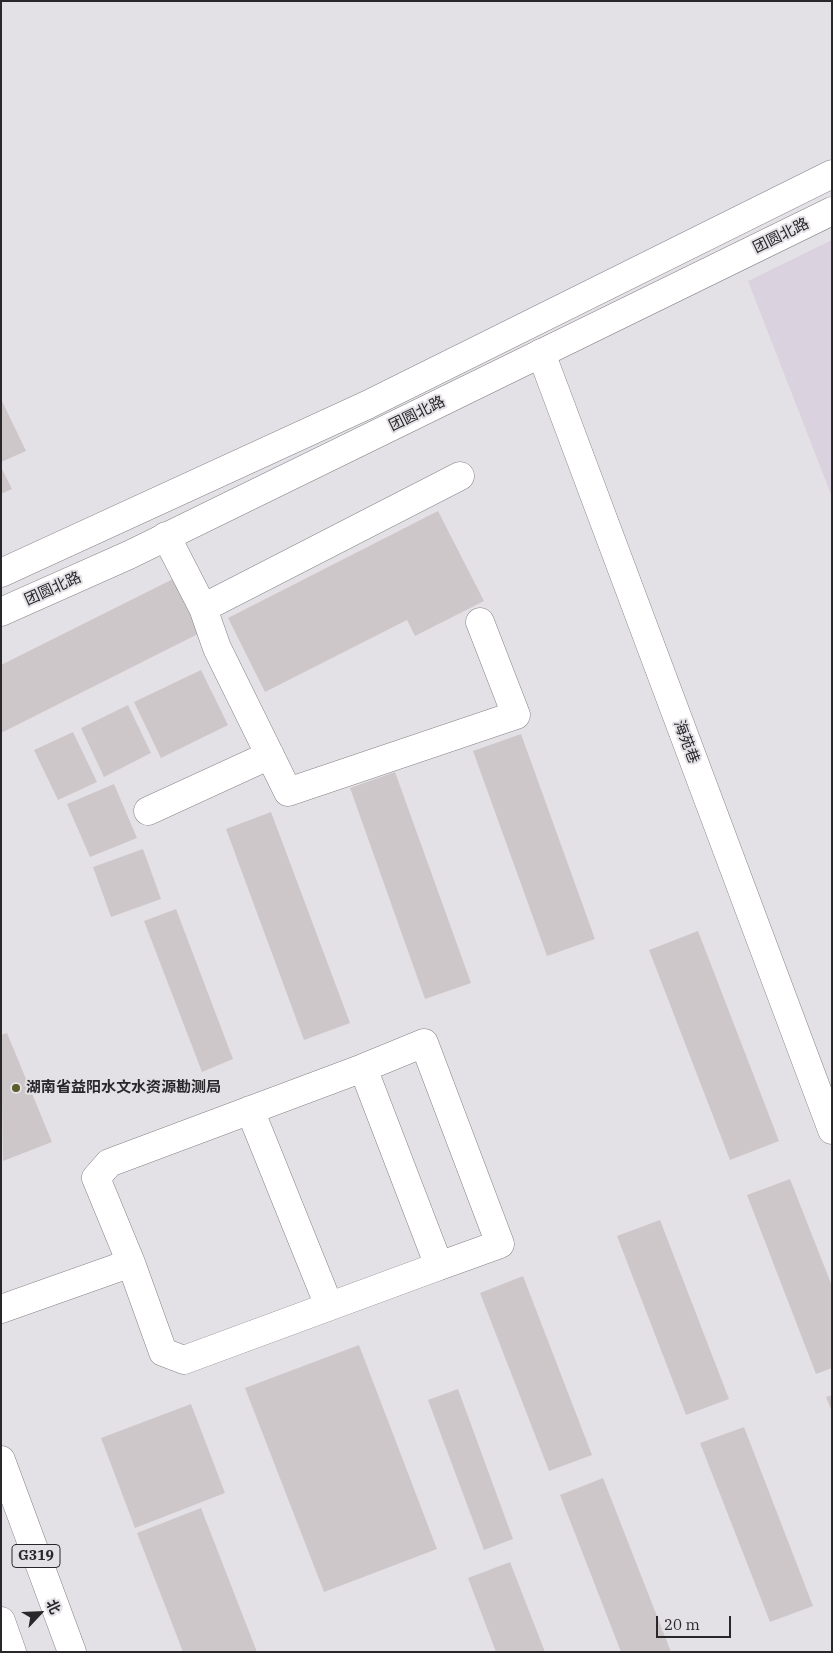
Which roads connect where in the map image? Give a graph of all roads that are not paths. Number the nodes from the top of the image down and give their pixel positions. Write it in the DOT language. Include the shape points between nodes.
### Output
graph roads {
  1 [pos="832,174"];
  2 [pos="832,211"];
  3 [pos="541,353"];
  4 [pos="460,476"];
  5 [pos="166,536"];
  6 [pos="1,573"];
  7 [pos="203,608"];
  8 [pos="1,612"];
  9 [pos="480,622"];
  10 [pos="270,755"];
  11 [pos="148,811"];
  12 [pos="362,1068"];
  13 [pos="250,1110"];
  14 [pos="832,1130"];
  15 [pos="131,1263"];
  16 [pos="439,1266"];
  17 [pos="329,1306"];
  18 [pos="1,1309"];
  19 [pos="1,1460"];
  20 [pos="1,1621"];
  21 [pos="12,1652"];
  22 [pos="72,1652"];
  1 -- 6 [label="main road, 团圆北路" via="367,405"];
  2 -- 3 [label="main road, 团圆北路"];
  3 -- 5 [label="main road, 团圆北路"];
  3 -- 14 [label="main road, 海苑巷"];
  4 -- 7 [label="main road"];
  5 -- 7 [label="main road"];
  5 -- 8 [label="main road, 团圆北路"];
  7 -- 10 [label="main road" via="217,648"];
  9 -- 10 [label="main road" via="516,715 288,792"];
  10 -- 11 [label="main road"];
  12 -- 13 [label="main road"];
  12 -- 16 [label="main road"];
  12 -- 16 [label="main road" via="424,1043 500,1244"];
  13 -- 15 [label="main road" via="108,1163 96,1178"];
  13 -- 17 [label="main road"];
  15 -- 17 [label="main road" via="163,1352 184,1360"];
  15 -- 18 [label="main road"];
  16 -- 17 [label="main road"];
  19 -- 22 [label="main road, G319"];
  20 -- 21 [label="main road"];
}
